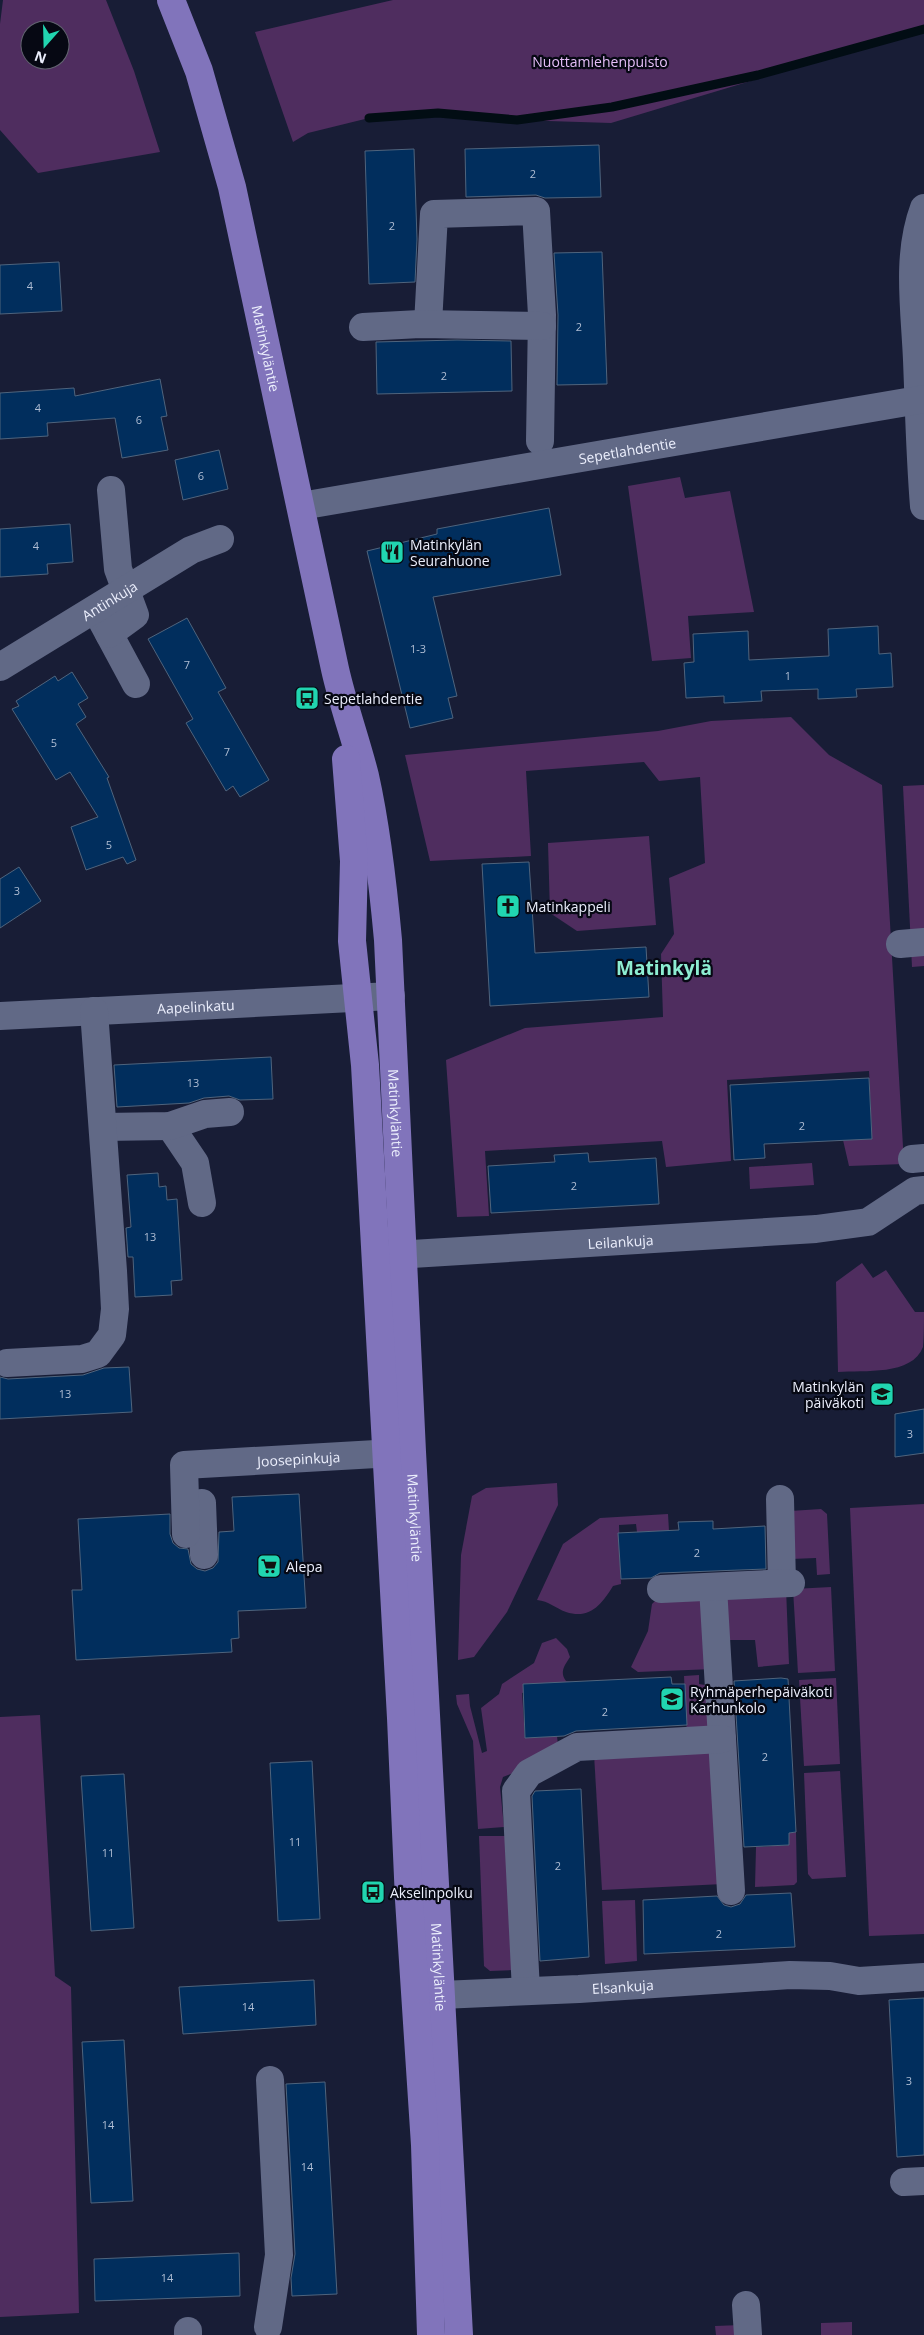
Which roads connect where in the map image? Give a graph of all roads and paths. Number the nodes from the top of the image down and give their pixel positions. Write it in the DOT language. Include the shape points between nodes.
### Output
graph roads {
  1 [pos="171,0"];
  2 [pos="924,208"];
  3 [pos="428,324"];
  4 [pos="363,326"];
  5 [pos="542,326"];
  6 [pos="921,399"];
  7 [pos="540,441"];
  8 [pos="111,490"];
  9 [pos="301,506"];
  10 [pos="924,506"];
  11 [pos="220,539"];
  12 [pos="126,590"];
  13 [pos="96,608"];
  14 [pos="109,634"];
  15 [pos="0,667"];
  16 [pos="136,684"];
  17 [pos="343,705"];
  18 [pos="391,996"];
  19 [pos="356,998"];
  20 [pos="94,1011"];
  21 [pos="0,1016"];
  22 [pos="230,1112"];
  23 [pos="170,1126"];
  24 [pos="102,1127"];
  25 [pos="924,1190"];
  26 [pos="202,1203"];
  27 [pos="405,1254"];
  28 [pos="375,1256"];
  29 [pos="8,1363"];
  30 [pos="412,1452"];
  31 [pos="386,1453"];
  32 [pos="780,1499"];
  33 [pos="197,1541"];
  34 [pos="714,1587"];
  35 [pos="661,1589"];
  36 [pos="722,1739"];
  37 [pos="731,1891"];
  38 [pos="924,1977"];
  39 [pos="526,1991"];
  40 [pos="430,1996"];
  41 [pos="270,2080"];
  42 [pos="444,2299"];
  43 [pos="746,2305"];
  44 [pos="268,2327"];
  45 [pos="432,2335"];
  46 [pos="459,2335"];
  47 [pos="748,2335"];
  1 -- 9 [label="main road, Matinkyläntie" via="214,116"];
  2 -- 6 [label="street" via="918,226 913,270"];
  3 -- 4 [label="street"];
  3 -- 5 [label="street"];
  3 -- 5 [label="street" via="434,214 536,211"];
  5 -- 7 [label="street"];
  6 -- 9 [label="street, Sepetlahdentie"];
  6 -- 10 [label="street"];
  8 -- 12 [label="street" via="118,569"];
  9 -- 17 [label="main road, Matinkyläntie"];
  11 -- 12 [label="street, Antinkuja" via="191,550"];
  12 -- 13 [label="street, Antinkuja"];
  12 -- 14 [label="street" via="135,615"];
  13 -- 14 [label="street"];
  13 -- 15 [label="street, Antinkuja"];
  14 -- 16 [label="street"];
  17 -- 18 [label="main road, Matinkyläntie" via="364,775 381,861"];
  17 -- 19 [label="main road, Matinkyläntie" via="354,861 352,942"];
  18 -- 19 [label="street, Aapelinkatu"];
  18 -- 27 [label="main road, Matinkyläntie"];
  19 -- 20 [label="street, Aapelinkatu"];
  19 -- 28 [label="main road, Matinkyläntie" via="365,1065"];
  20 -- 21 [label="street, Aapelinkatu"];
  20 -- 24 [label="street"];
  22 -- 23 [label="street" via="205,1114"];
  23 -- 24 [label="street"];
  23 -- 26 [label="street" via="195,1163"];
  24 -- 29 [label="street" via="115,1309 112,1334 98,1354 82,1359"];
  25 -- 27 [label="street, Leilankuja" via="915,1191 868,1222 816,1229"];
  27 -- 28 [label="street, Leilankuja"];
  27 -- 30 [label="main road, Matinkyläntie"];
  28 -- 31 [label="main road, Matinkyläntie"];
  30 -- 31 [label="street, Joosepinkuja"];
  30 -- 40 [label="main road, Matinkyläntie"];
  31 -- 33 [label="street, Joosepinkuja" via="195,1471"];
  31 -- 40 [label="main road, Matinkyläntie" via="409,1900"];
  32 -- 34 [label="street" via="787,1583"];
  34 -- 35 [label="street"];
  34 -- 36 [label="street"];
  36 -- 37 [label="street"];
  36 -- 39 [label="street" via="577,1747 529,1773 516,1791"];
  38 -- 39 [label="street, Elsankuja" via="858,1981 830,1976 790,1975"];
  39 -- 40 [label="street, Elsankuja"];
  40 -- 42 [label="main road, Matinkyläntie" via="425,2145"];
  41 -- 44 [label="street" via="279,2255"];
  42 -- 45 [label="main road, Matinkyläntie"];
  42 -- 46 [label="main road, Matinkyläntie"];
  43 -- 47 [label="street"];
}
